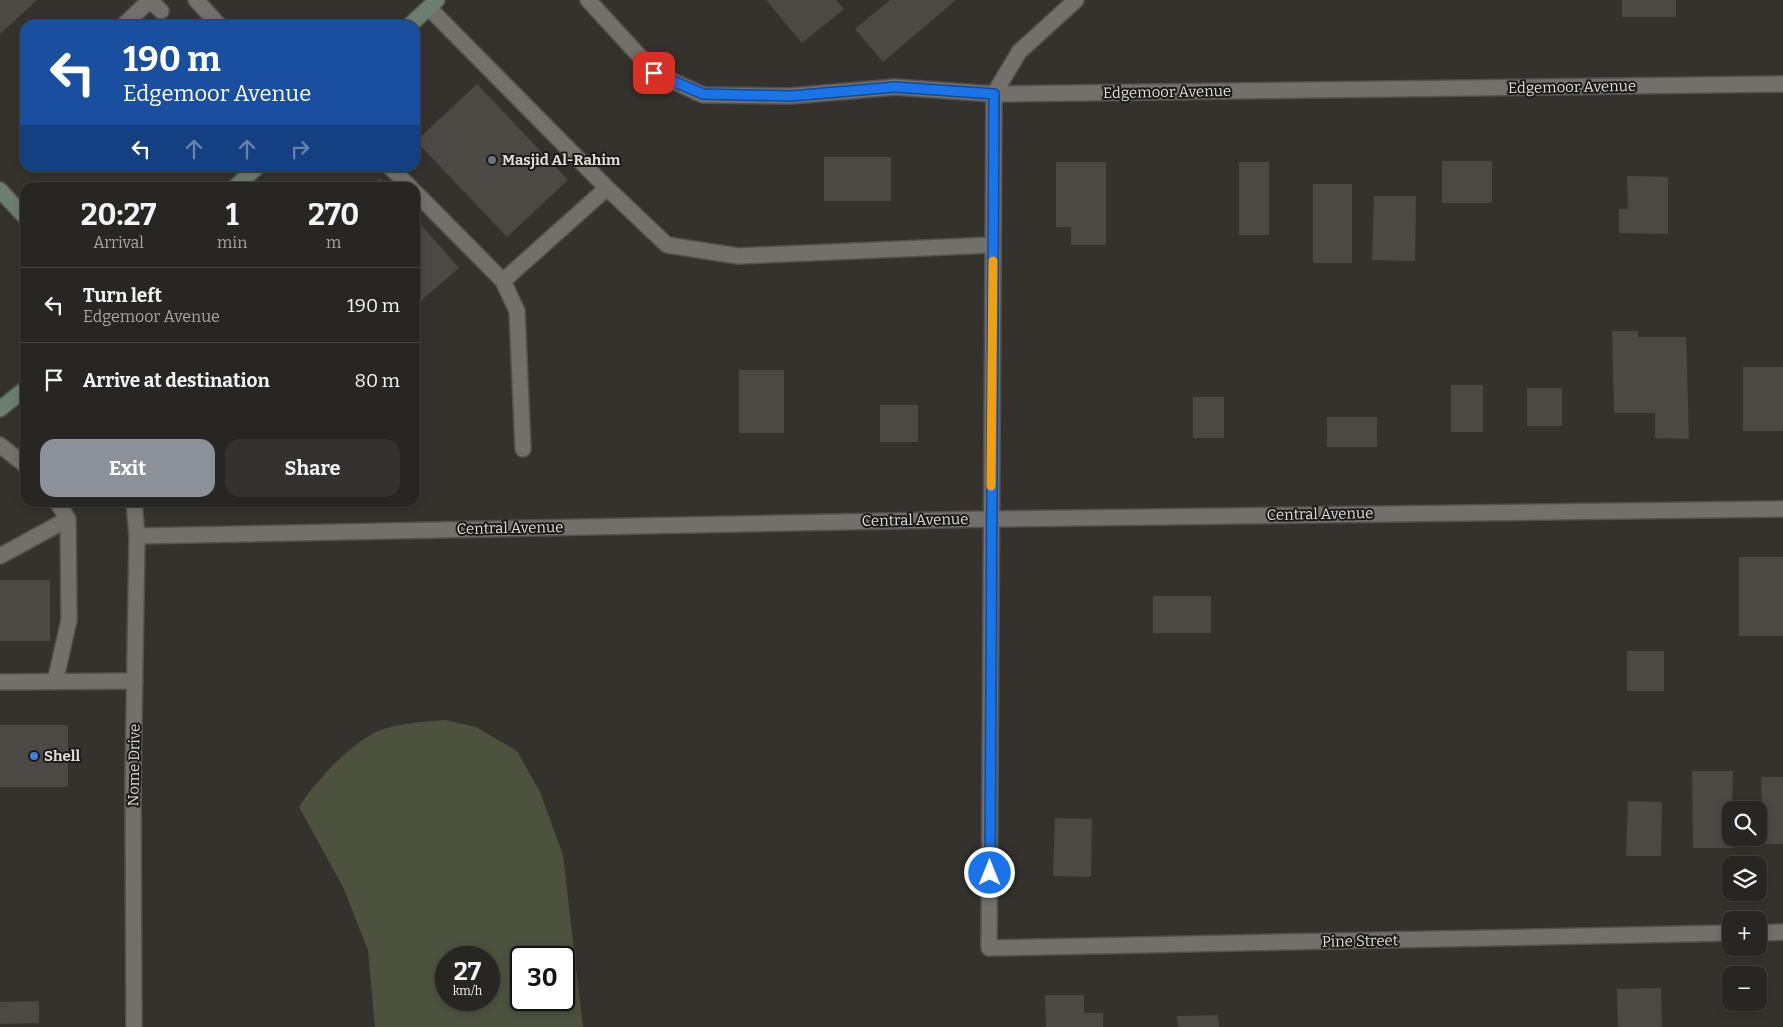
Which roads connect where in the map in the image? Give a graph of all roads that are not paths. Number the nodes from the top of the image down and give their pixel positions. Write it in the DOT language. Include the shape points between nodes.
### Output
graph roads {
  1 [pos="150,0"];
  2 [pos="196,0"];
  3 [pos="588,0"];
  4 [pos="1076,0"];
  5 [pos="433,4"];
  6 [pos="161,11"];
  7 [pos="135,20"];
  8 [pos="214,20"];
  9 [pos="415,20"];
  10 [pos="1783,84"];
  11 [pos="994,94"];
  12 [pos="252,172"];
  13 [pos="395,172"];
  14 [pos="241,182"];
  15 [pos="405,182"];
  16 [pos="607,188"];
  17 [pos="0,190"];
  18 [pos="420,197"];
  19 [pos="20,212"];
  20 [pos="993,245"];
  21 [pos="503,281"];
  22 [pos="20,392"];
  23 [pos="0,409"];
  24 [pos="0,445"];
  25 [pos="523,449"];
  26 [pos="20,461"];
  27 [pos="60,507"];
  28 [pos="134,507"];
  29 [pos="1783,509"];
  30 [pos="990,518"];
  31 [pos="68,519"];
  32 [pos="137,536"];
  33 [pos="0,556"];
  34 [pos="135,681"];
  35 [pos="0,682"];
  36 [pos="55,682"];
  37 [pos="1783,932"];
  38 [pos="1722,933"];
  39 [pos="1767,933"];
  40 [pos="134,1027"];
  1 -- 6 [label="street"];
  1 -- 7 [label="street"];
  2 -- 8 [label="street"];
  3 -- 11 [label="street, Edgemoor Avenue" via="654,73 703,94 791,96 895,87"];
  4 -- 11 [label="street" via="1019,52"];
  5 -- 9 [label="main road"];
  5 -- 16 [label="street"];
  10 -- 11 [label="street, Edgemoor Avenue"];
  11 -- 20 [label="street"];
  12 -- 14 [label="main road"];
  13 -- 15 [label="street"];
  16 -- 20 [label="street" via="667,245 738,256"];
  16 -- 21 [label="street"];
  17 -- 19 [label="main road"];
  18 -- 21 [label="street"];
  20 -- 30 [label="street"];
  21 -- 25 [label="street" via="517,311"];
  22 -- 23 [label="main road"];
  24 -- 26 [label="street"];
  27 -- 31 [label="street"];
  28 -- 32 [label="street, Nome Drive"];
  29 -- 30 [label="street, Central Avenue"];
  30 -- 32 [label="street, Central Avenue"];
  30 -- 38 [label="street, Pine Street" via="989,948"];
  31 -- 33 [label="street"];
  31 -- 36 [label="street" via="69,620"];
  32 -- 34 [label="street, Nome Drive"];
  34 -- 36 [label="street"];
  34 -- 40 [label="street, Nome Drive"];
  35 -- 36 [label="street"];
  37 -- 39 [label="street"];
}
